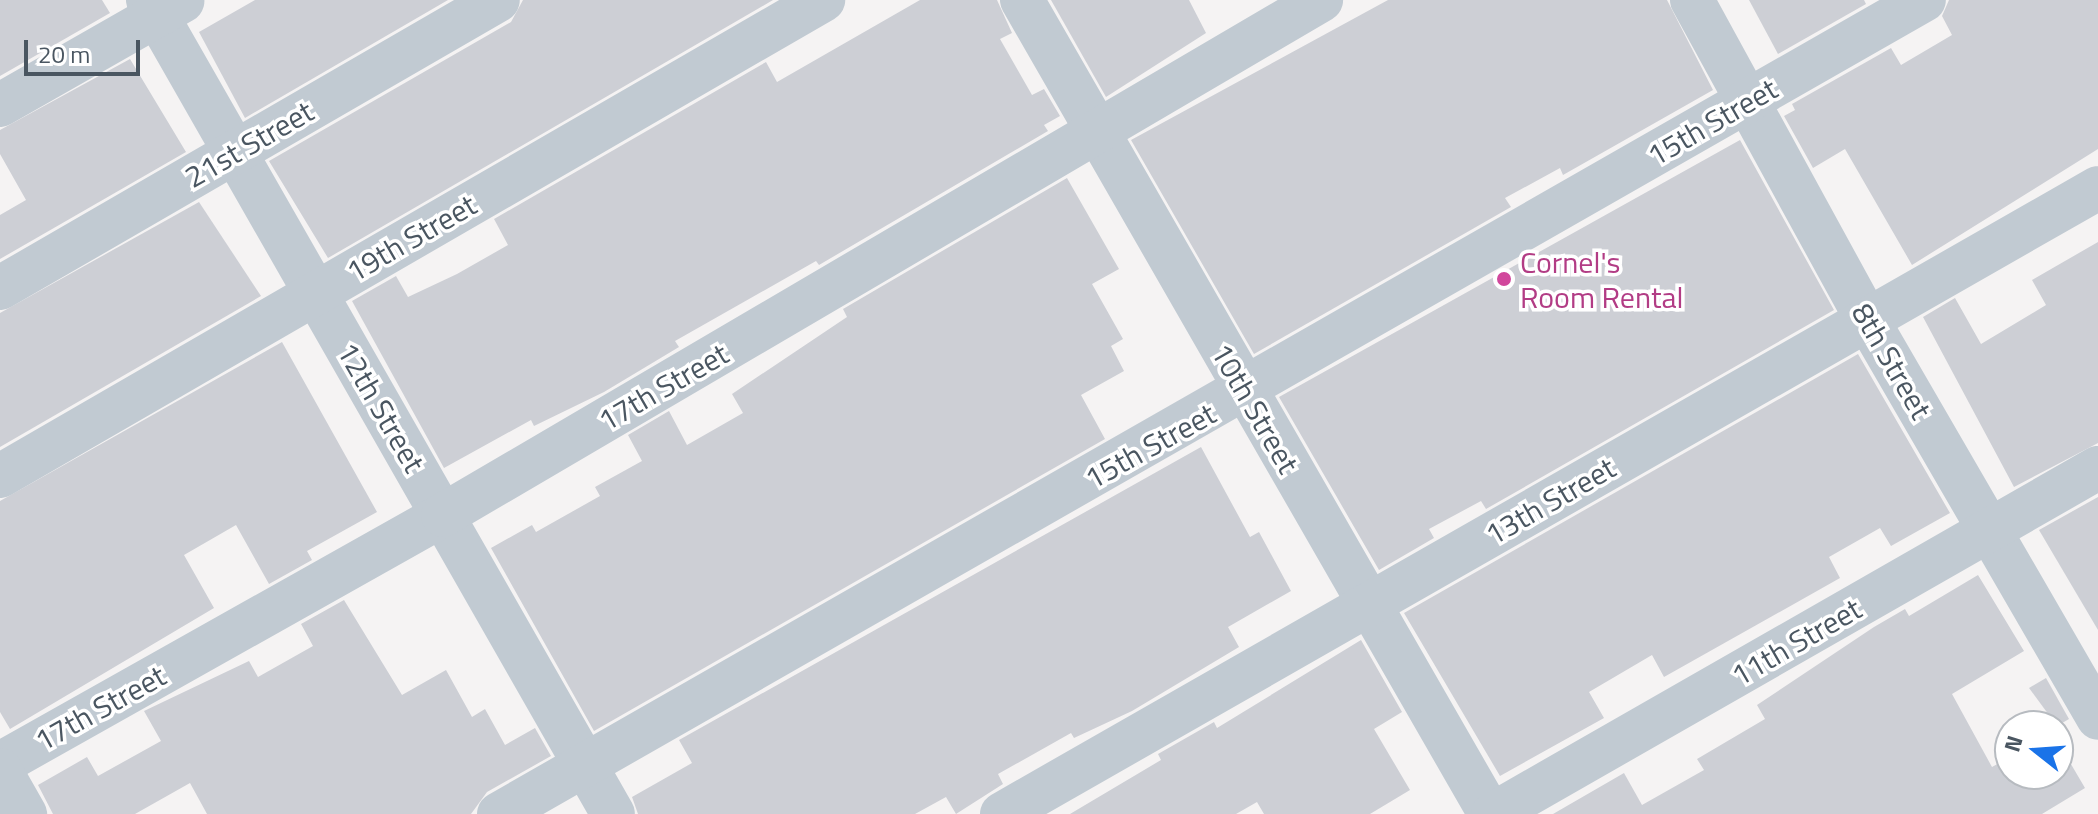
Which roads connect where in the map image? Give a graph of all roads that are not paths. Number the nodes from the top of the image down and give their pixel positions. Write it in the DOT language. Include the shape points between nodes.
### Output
graph roads {
  1 [pos="498,0"];
  2 [pos="823,0"];
  3 [pos="1022,0"];
  4 [pos="1321,0"];
  5 [pos="1692,0"];
  6 [pos="1924,0"];
  7 [pos="163,5"];
  8 [pos="1748,101"];
  9 [pos="0,105"];
  10 [pos="1098,132"];
  11 [pos="235,152"];
  12 [pos="2098,188"];
  13 [pos="0,288"];
  14 [pos="316,293"];
  15 [pos="1867,319"];
  16 [pos="1246,392"];
  17 [pos="2098,468"];
  18 [pos="0,476"];
  19 [pos="443,515"];
  20 [pos="1993,530"];
  21 [pos="1368,605"];
  22 [pos="2098,718"];
  23 [pos="584,763"];
  24 [pos="0,767"];
  25 [pos="25,814"];
  26 [pos="499,814"];
  27 [pos="613,814"];
  28 [pos="1002,814"];
  29 [pos="1492,814"];
  1 -- 11 [label="street, 21st Street"];
  2 -- 14 [label="street, 19th Street"];
  3 -- 10 [label="street, 10th Street"];
  4 -- 10 [label="street, 17th Street"];
  5 -- 8 [label="street, 8th Street"];
  6 -- 8 [label="street, 15th Street"];
  7 -- 9 [label="street"];
  7 -- 11 [label="street, 12th Street"];
  8 -- 15 [label="street, 8th Street"];
  8 -- 16 [label="street, 15th Street"];
  10 -- 16 [label="street, 10th Street"];
  10 -- 19 [label="street, 17th Street"];
  11 -- 13 [label="street, 21st Street"];
  11 -- 14 [label="street, 12th Street"];
  12 -- 15 [label="street, 13th Street"];
  14 -- 18 [label="street, 19th Street"];
  14 -- 19 [label="street, 12th Street"];
  15 -- 20 [label="street, 8th Street"];
  15 -- 21 [label="street, 13th Street"];
  16 -- 21 [label="street, 10th Street"];
  16 -- 23 [label="street, 15th Street"];
  17 -- 20 [label="street, 11th Street"];
  19 -- 23 [label="street, 12th Street"];
  19 -- 24 [label="street, 17th Street"];
  20 -- 22 [label="street, 8th Street"];
  20 -- 29 [label="street, 11th Street"];
  21 -- 28 [label="street, 13th Street"];
  21 -- 29 [label="street, 10th Street"];
  23 -- 26 [label="street, 15th Street"];
  23 -- 27 [label="street, 12th Street"];
  24 -- 25 [label="street"];
}
